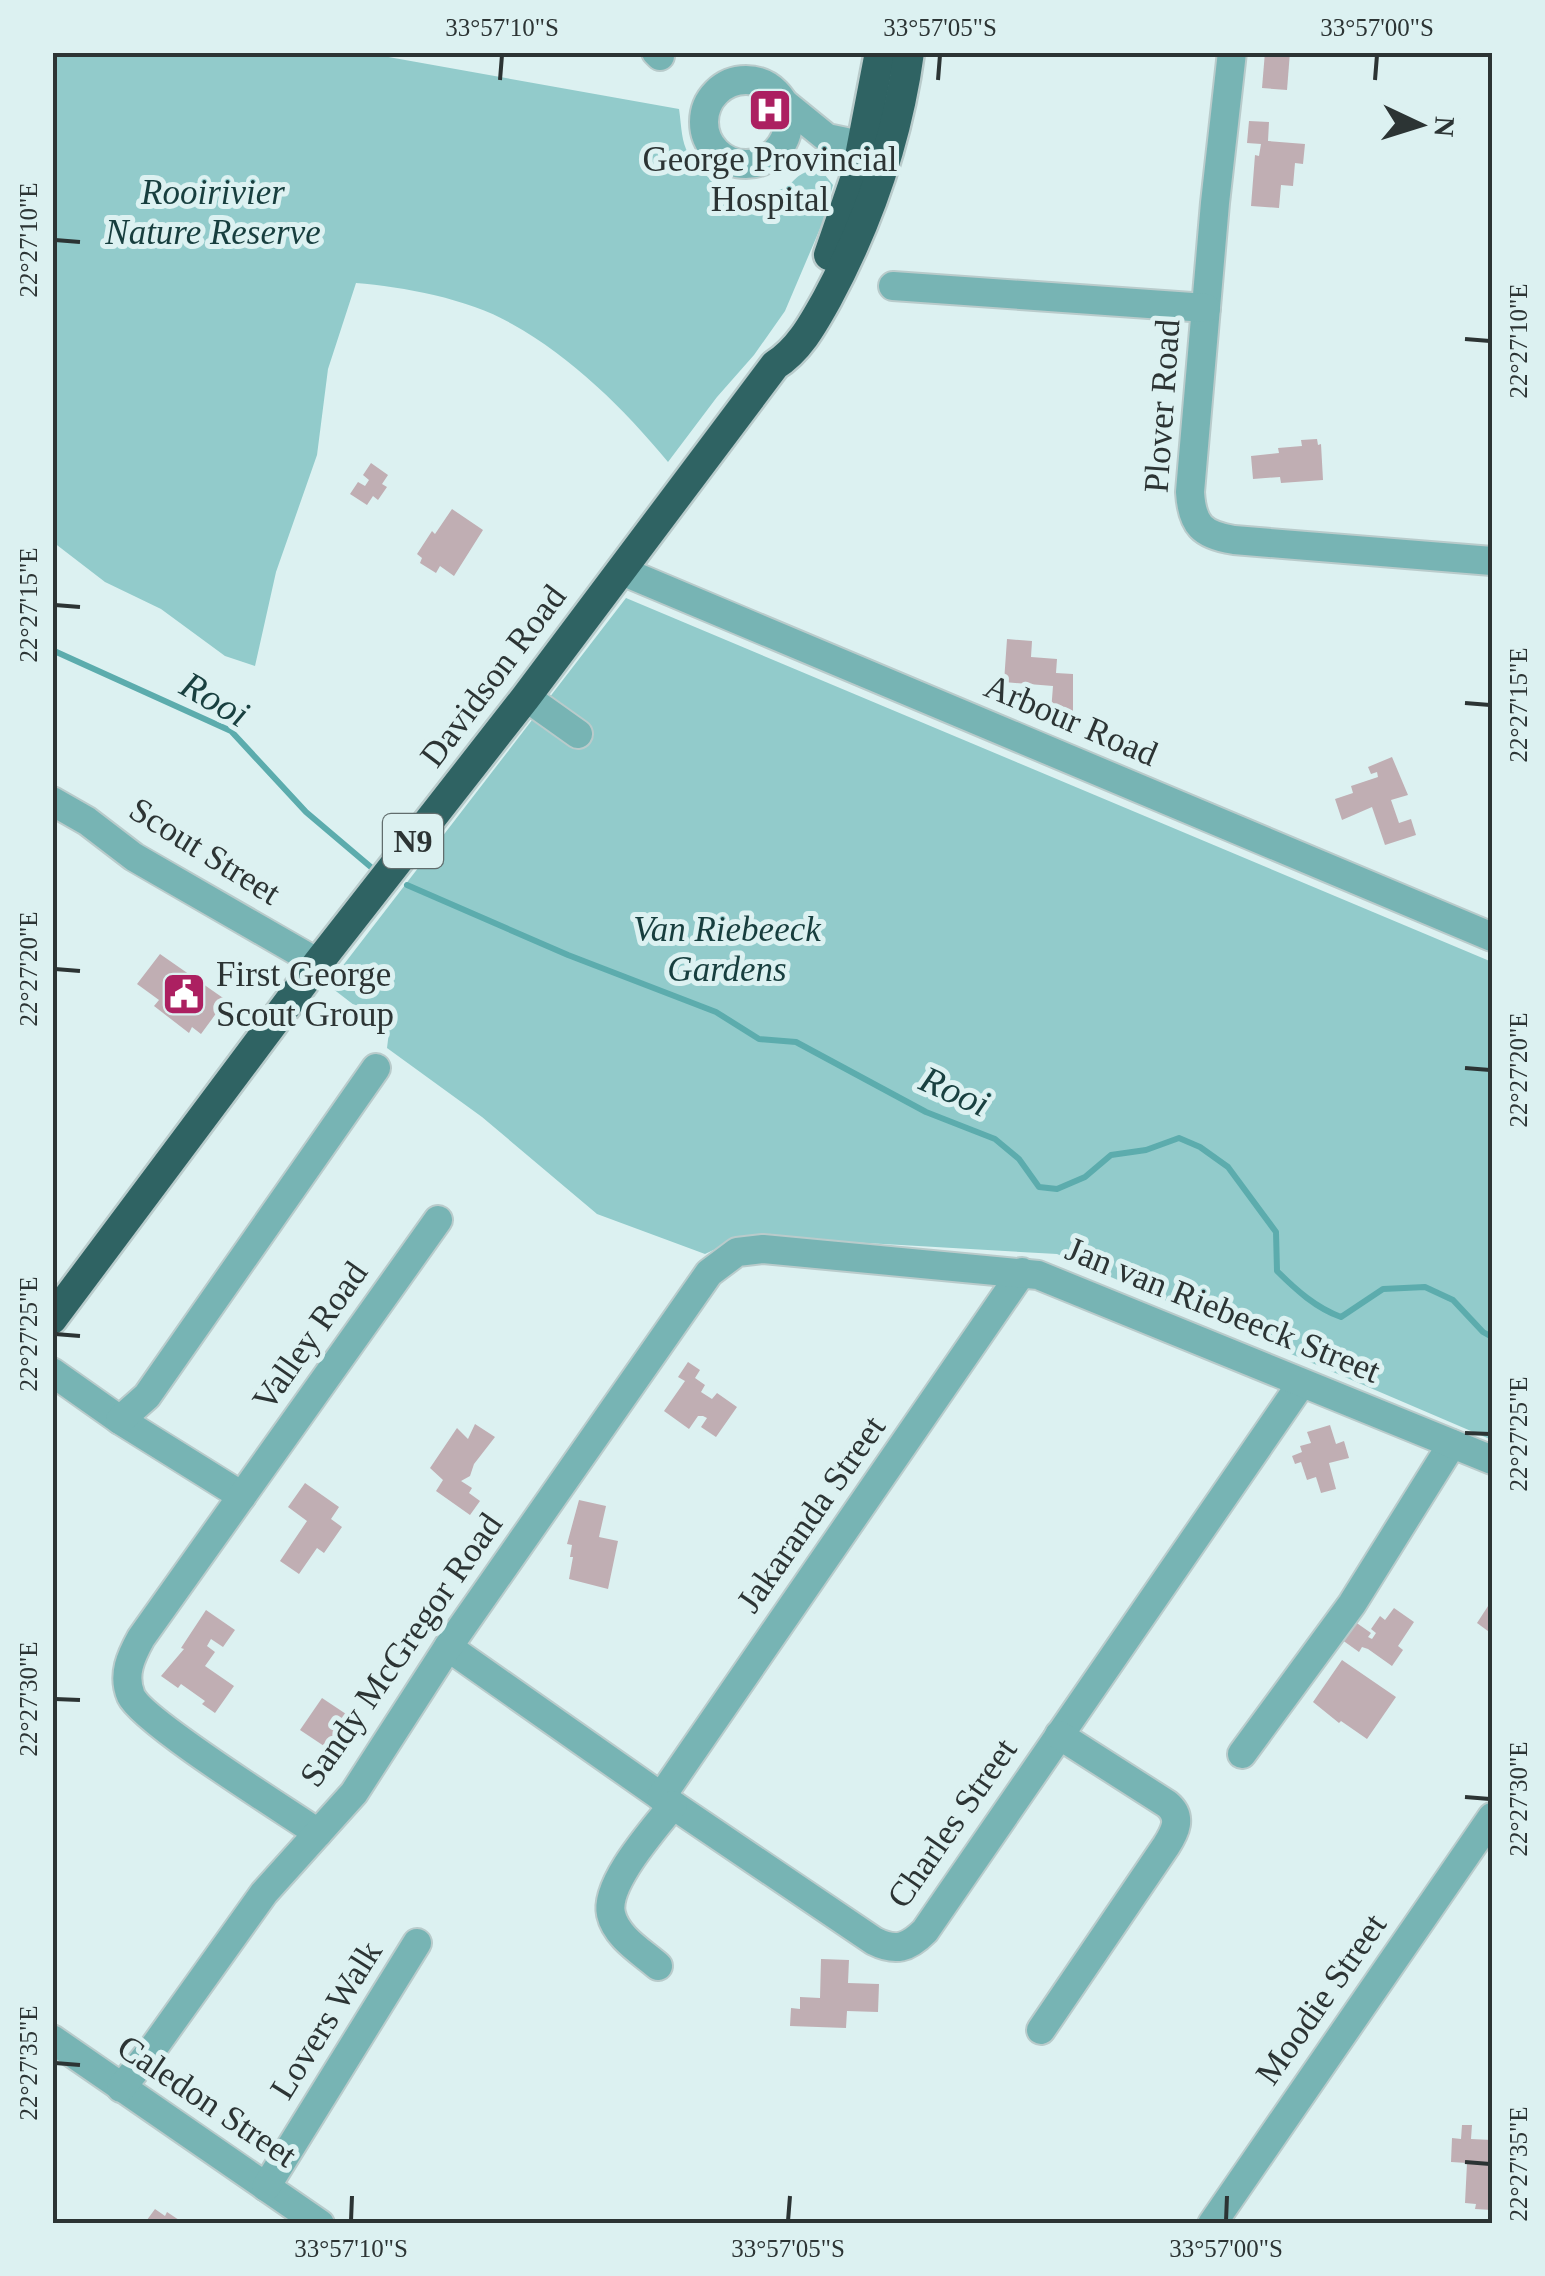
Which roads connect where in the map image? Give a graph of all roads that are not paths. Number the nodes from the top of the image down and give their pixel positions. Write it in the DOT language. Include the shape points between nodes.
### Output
graph roads {
  1 [pos="880,52"];
  2 [pos="909,52"];
  3 [pos="1232,52"];
  4 [pos="784,103"];
  5 [pos="827,138"];
  6 [pos="876,148"];
  7 [pos="778,150"];
  8 [pos="893,286"];
  9 [pos="1206,308"];
  10 [pos="1492,561"];
  11 [pos="622,570"];
  12 [pos="526,697"];
  13 [pos="578,734"];
  14 [pos="52,802"];
  15 [pos="1492,937"];
  16 [pos="318,963"];
  17 [pos="376,1068"];
  18 [pos="438,1220"];
  19 [pos="737,1252"];
  20 [pos="1022,1272"];
  21 [pos="52,1319"];
  22 [pos="52,1372"];
  23 [pos="1300,1384"];
  24 [pos="120,1420"];
  25 [pos="1452,1444"];
  26 [pos="1492,1460"];
  27 [pos="242,1496"];
  28 [pos="448,1646"];
  29 [pos="1058,1736"];
  30 [pos="1242,1754"];
  31 [pos="667,1801"];
  32 [pos="1492,1817"];
  33 [pos="318,1833"];
  34 [pos="418,1944"];
  35 [pos="658,1966"];
  36 [pos="1040,2030"];
  37 [pos="52,2040"];
  38 [pos="121,2088"];
  39 [pos="266,2187"];
  40 [pos="320,2224"];
  41 [pos="1212,2224"];
  1 -- 6 [label="highway, Davidson Road / N9"];
  2 -- 6 [label="highway, Davidson Road / N9"];
  3 -- 9 [label="street, Plover Road"];
  4 -- 5 [label="street"];
  4 -- 7 [label="street" via="786,136"];
  4 -- 7 [label="street" via="764,84 741,80 720,89 704,118 712,148 729,161 750,164"];
  5 -- 6 [label="street"];
  5 -- 7 [label="street"];
  6 -- 11 [label="highway, Davidson Road / N9" via="866,220 799,344 775,365"];
  8 -- 9 [label="street"];
  9 -- 10 [label="street, Plover Road" via="1190,492 1195,519 1208,534"];
  11 -- 12 [label="highway, Davidson Road / N9"];
  11 -- 15 [label="street, Arbour Road"];
  12 -- 13 [label="street"];
  12 -- 16 [label="highway, Davidson Road / N9"];
  14 -- 16 [label="street, Scout Street"];
  16 -- 21 [label="highway, Davidson Road / N9"];
  17 -- 24 [label="street" via="147,1396"];
  18 -- 27 [label="street, Valley Road"];
  19 -- 20 [label="street, Jan van Riebeeck Street" via="781,1249"];
  19 -- 28 [label="street, Sandy McGregor Road" via="710,1272"];
  20 -- 23 [label="street, Jan van Riebeeck Street" via="1056,1280"];
  20 -- 31 [label="street, Jakaranda Street"];
  22 -- 24 [label="street"];
  23 -- 25 [label="street, Jan van Riebeeck Street"];
  23 -- 29 [label="street, Charles Street"];
  24 -- 27 [label="street"];
  25 -- 26 [label="street, Jan van Riebeeck Street"];
  25 -- 30 [label="street" via="1352,1604"];
  27 -- 33 [label="street, Valley Road" via="131,1655 129,1692 183,1741"];
  28 -- 31 [label="street, Charles Street"];
  28 -- 33 [label="street, Sandy McGregor Road" via="354,1793"];
  29 -- 31 [label="street, Charles Street" via="925,1931 896,1949 874,1941"];
  29 -- 36 [label="street" via="1167,1804 1177,1821"];
  31 -- 35 [label="street, Jakaranda Street" via="618,1882 611,1906 623,1937"];
  32 -- 41 [label="street, Moodie Street"];
  33 -- 38 [label="street, Sandy McGregor Road" via="264,1892"];
  34 -- 39 [label="street, Lovers Walk"];
  37 -- 38 [label="street, Caledon Street"];
  38 -- 39 [label="street, Caledon Street"];
  39 -- 40 [label="street, Caledon Street"];
}
